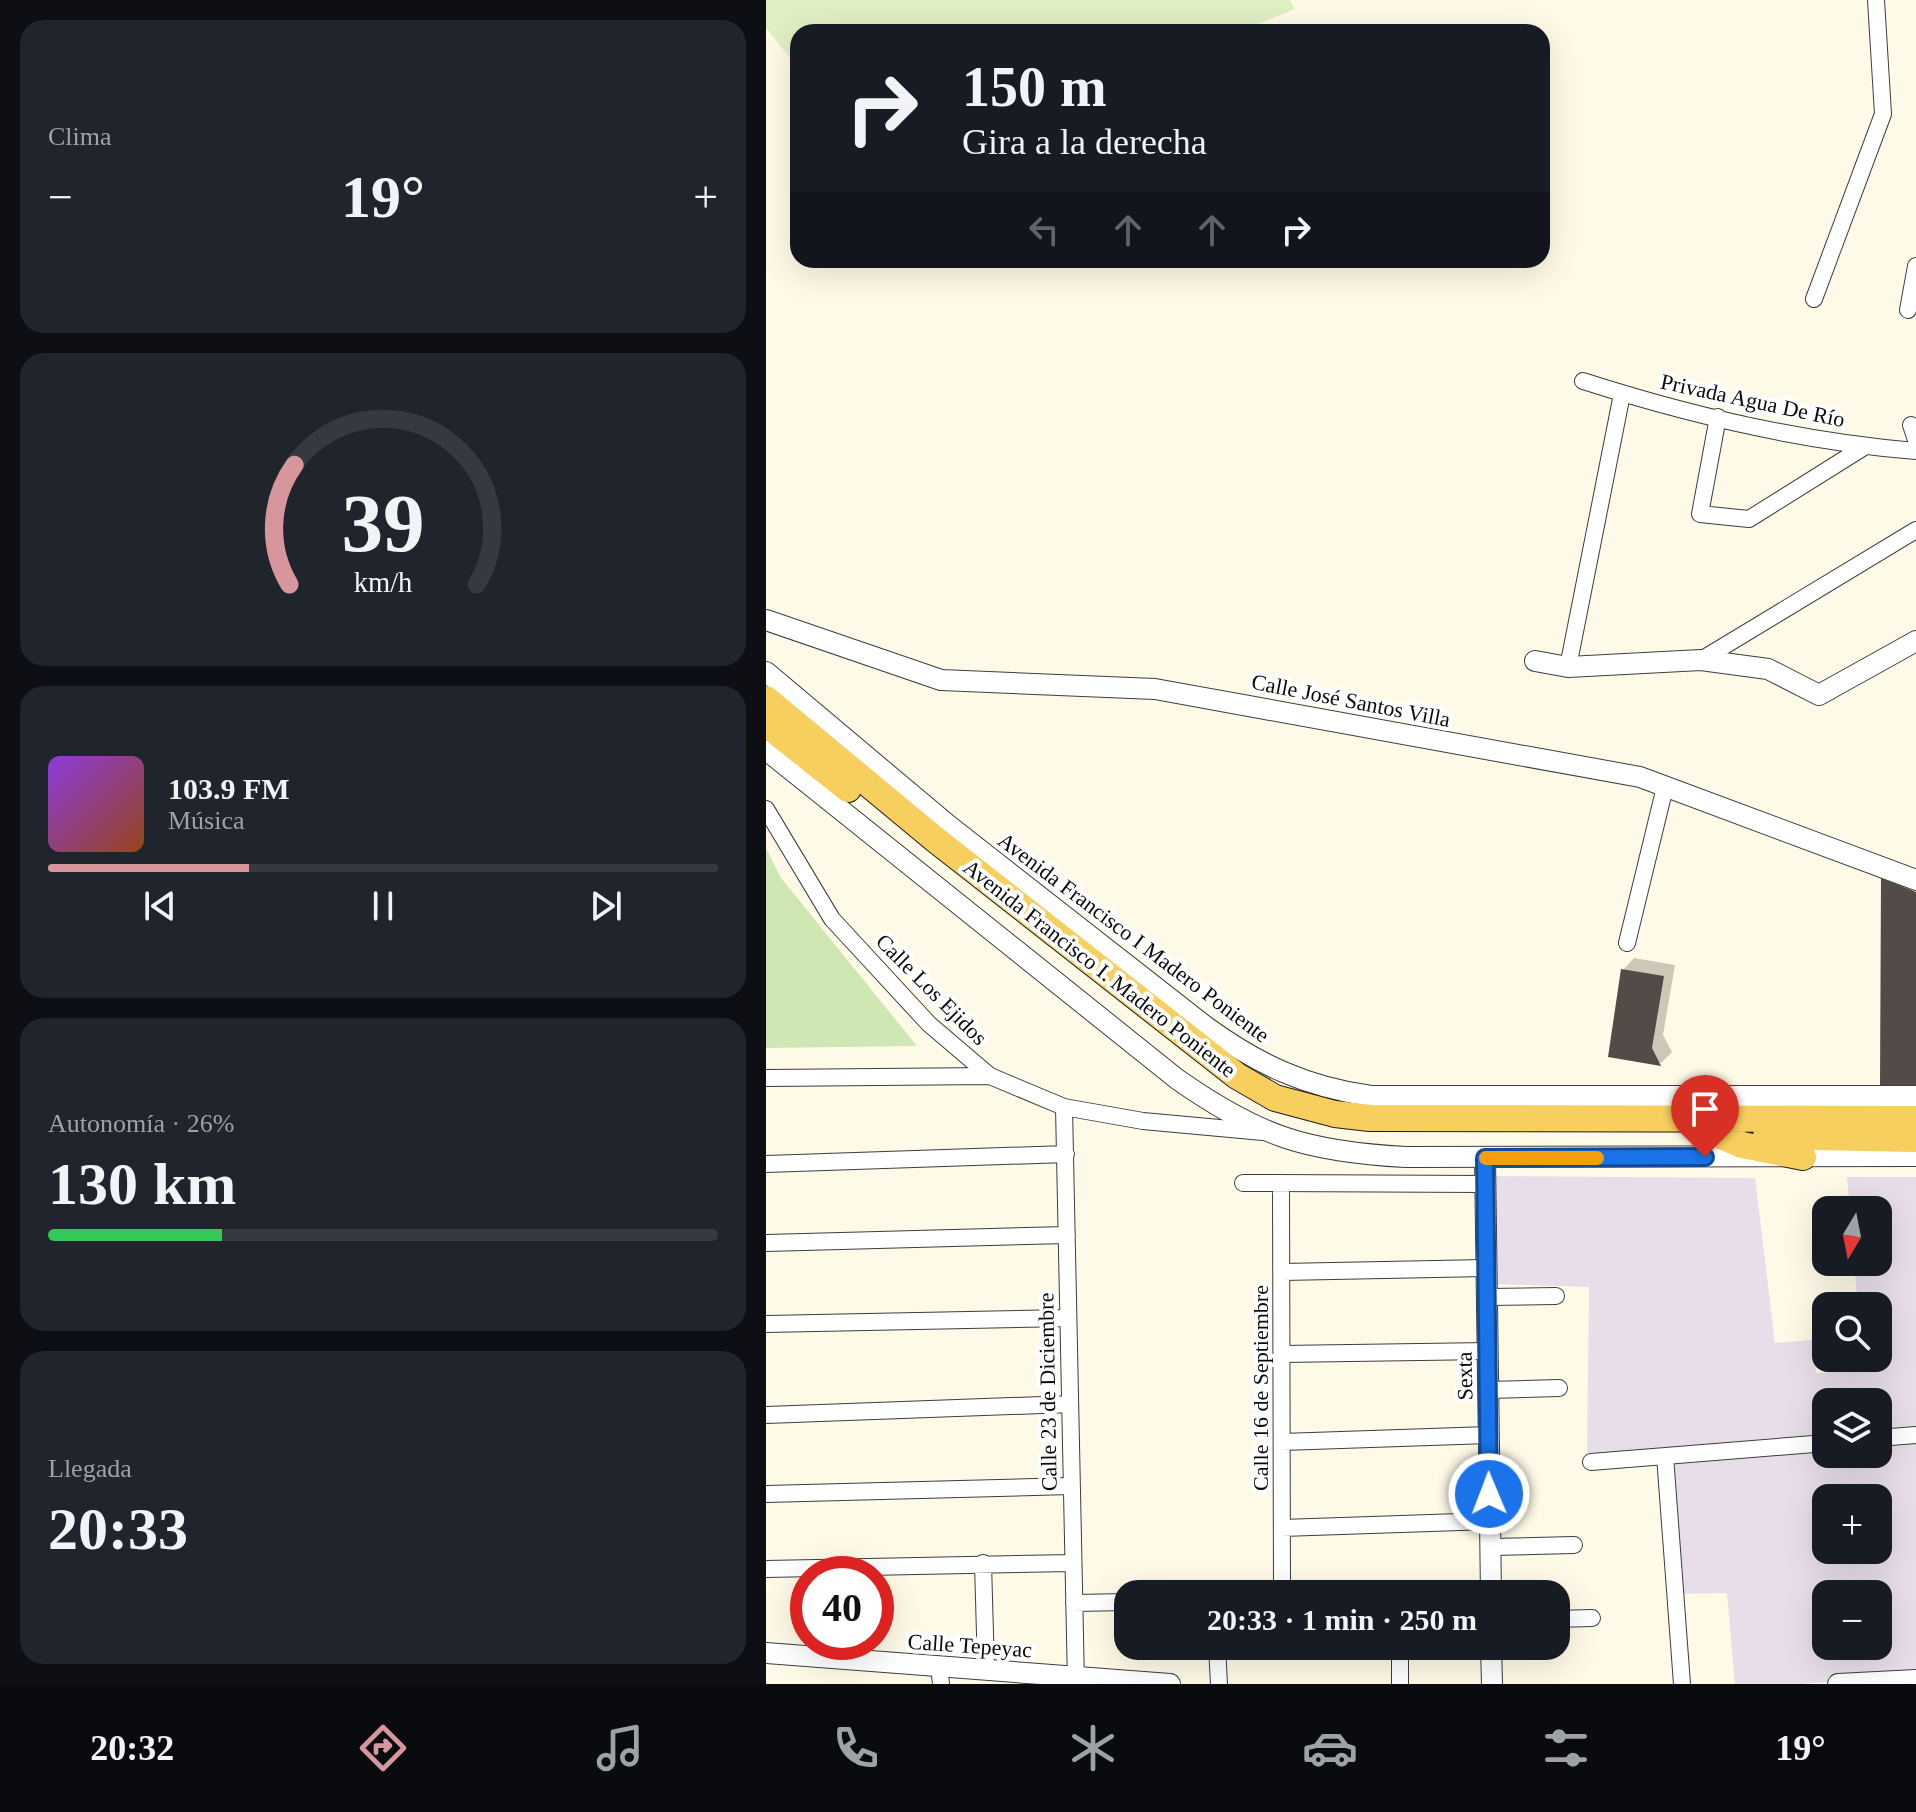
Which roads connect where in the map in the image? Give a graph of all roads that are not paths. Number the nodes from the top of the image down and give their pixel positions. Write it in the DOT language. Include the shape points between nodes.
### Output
graph roads {
  1 [pos="1876,0"];
  2 [pos="1916,266"];
  3 [pos="1814,299"];
  4 [pos="1908,310"];
  5 [pos="1583,381"];
  6 [pos="1622,394"];
  7 [pos="1718,417"];
  8 [pos="1864,447"];
  9 [pos="1916,451"];
  10 [pos="1916,530"];
  11 [pos="766,620"];
  12 [pos="1916,641"];
  13 [pos="1701,660"];
  14 [pos="1535,661"];
  15 [pos="1568,667"];
  16 [pos="766,672"];
  17 [pos="766,699"];
  18 [pos="766,724"];
  19 [pos="766,750"];
  20 [pos="1665,787"];
  21 [pos="766,809"];
  22 [pos="1916,880"];
  23 [pos="1627,943"];
  24 [pos="990,1076"];
  25 [pos="766,1078"];
  26 [pos="1916,1096"];
  27 [pos="1064,1107"];
  28 [pos="1916,1119"];
  29 [pos="1272,1132"];
  30 [pos="1717,1134"];
  31 [pos="1916,1139"];
  32 [pos="1885,1148"];
  33 [pos="1066,1154"];
  34 [pos="1916,1156"];
  35 [pos="1803,1157"];
  36 [pos="1485,1158"];
  37 [pos="766,1164"];
  38 [pos="1243,1183"];
  39 [pos="1281,1183"];
  40 [pos="1485,1184"];
  41 [pos="1067,1235"];
  42 [pos="766,1243"];
  43 [pos="1486,1268"];
  44 [pos="1282,1272"];
  45 [pos="1556,1296"];
  46 [pos="1487,1297"];
  47 [pos="1068,1318"];
  48 [pos="766,1324"];
  49 [pos="1488,1351"];
  50 [pos="1282,1354"];
  51 [pos="1559,1388"];
  52 [pos="1488,1390"];
  53 [pos="1069,1404"];
  54 [pos="766,1415"];
  55 [pos="1489,1435"];
  56 [pos="1916,1435"];
  57 [pos="1892,1437"];
  58 [pos="1282,1442"];
  59 [pos="1812,1444"];
  60 [pos="1665,1456"];
  61 [pos="1591,1462"];
  62 [pos="1071,1486"];
  63 [pos="766,1494"];
  64 [pos="1490,1521"];
  65 [pos="1282,1528"];
  66 [pos="1574,1545"];
  67 [pos="1490,1547"];
  68 [pos="983,1563"];
  69 [pos="1072,1563"];
  70 [pos="766,1569"];
  71 [pos="1282,1580"];
  72 [pos="1491,1580"];
  73 [pos="1114,1602"];
  74 [pos="1074,1603"];
  75 [pos="1592,1618"];
  76 [pos="1570,1619"];
  77 [pos="766,1653"];
  78 [pos="1218,1660"];
  79 [pos="1400,1660"];
  80 [pos="1491,1660"];
  81 [pos="986,1670"];
  82 [pos="940,1675"];
  83 [pos="1076,1680"];
  84 [pos="1916,1680"];
  85 [pos="1170,1684"];
  86 [pos="1219,1684"];
  87 [pos="1400,1684"];
  88 [pos="1492,1684"];
  89 [pos="1682,1684"];
  90 [pos="1838,1684"];
  1 -- 3 [label="street" via="1883,114"];
  2 -- 4 [label="street"];
  5 -- 6 [label="street, Privada Agua De Río"];
  6 -- 7 [label="street, Privada Agua De Río"];
  6 -- 15 [label="street"];
  7 -- 8 [label="street, Privada Agua De Río"];
  7 -- 8 [label="street" via="1700,514 1749,519"];
  8 -- 9 [label="street, Privada Agua De Río"];
  10 -- 13 [label="street"];
  11 -- 20 [label="street, Calle José Santos Villa" via="941,680 1155,689 1640,777"];
  12 -- 13 [label="street" via="1819,695 1768,669"];
  13 -- 15 [label="street"];
  14 -- 15 [label="street"];
  16 -- 26 [label="street, Avenida Francisco I Madero Poniente" via="948,825 1205,1026 1242,1052 1309,1084 1371,1096"];
  17 -- 28 [label="main road, Avenida Francisco I. Madero Poniente" via="1195,1047 1275,1098 1370,1118"];
  18 -- 30 [label="main road, Avenida Francisco I. Madero Poniente" via="1187,1060 1272,1113 1370,1133"];
  19 -- 29 [label="street, Avenida Francisco I. Madero Poniente" via="1177,1079 1226,1113"];
  20 -- 22 [label="street, Calle José Santos Villa"];
  20 -- 23 [label="street"];
  21 -- 24 [label="street, Calle Los Ejidos" via="832,919 929,1024"];
  24 -- 25 [label="street"];
  24 -- 27 [label="street, Calle Los Ejidos"];
  27 -- 29 [label="street, Calle Los Ejidos" via="1143,1121"];
  27 -- 33 [label="street, Calle 23 de Diciembre"];
  29 -- 36 [label="street, Avenida Francisco I. Madero Poniente" via="1334,1152"];
  30 -- 32 [label="main road, Avenida Francisco I. Madero Poniente"];
  30 -- 35 [label="main road" via="1742,1145"];
  31 -- 32 [label="main road, Avenida Francisco I. Madero Poniente"];
  32 -- 34 [label="street, Avenida Francisco I. Madero Poniente"];
  32 -- 35 [label="street, Avenida Francisco I. Madero Poniente"];
  33 -- 37 [label="street"];
  33 -- 41 [label="street, Calle 23 de Diciembre"];
  35 -- 36 [label="street, Avenida Francisco I. Madero Poniente"];
  36 -- 40 [label="street, Sexta"];
  38 -- 39 [label="street"];
  39 -- 40 [label="street"];
  39 -- 44 [label="street, Calle 16 de Septiembre"];
  40 -- 43 [label="street, Sexta"];
  41 -- 42 [label="street"];
  41 -- 47 [label="street, Calle 23 de Diciembre"];
  43 -- 44 [label="street"];
  43 -- 46 [label="street, Sexta"];
  44 -- 50 [label="street, Calle 16 de Septiembre"];
  45 -- 46 [label="street"];
  46 -- 49 [label="street, Sexta"];
  47 -- 48 [label="street"];
  47 -- 53 [label="street, Calle 23 de Diciembre"];
  49 -- 50 [label="street"];
  49 -- 52 [label="street, Sexta"];
  50 -- 58 [label="street, Calle 16 de Septiembre"];
  51 -- 52 [label="street"];
  52 -- 55 [label="street, Sexta"];
  53 -- 54 [label="street"];
  53 -- 62 [label="street, Calle 23 de Diciembre"];
  55 -- 58 [label="street"];
  55 -- 64 [label="street, Sexta"];
  56 -- 57 [label="street"];
  58 -- 65 [label="street, Calle 16 de Septiembre"];
  59 -- 60 [label="street"];
  60 -- 61 [label="street"];
  60 -- 89 [label="street"];
  62 -- 63 [label="street"];
  62 -- 69 [label="street, Calle 23 de Diciembre"];
  64 -- 65 [label="street"];
  64 -- 67 [label="street, Sexta"];
  65 -- 71 [label="street, Calle 16 de Septiembre"];
  66 -- 67 [label="street"];
  67 -- 72 [label="street, Sexta"];
  68 -- 69 [label="street"];
  68 -- 70 [label="street"];
  68 -- 81 [label="street"];
  69 -- 74 [label="street, Calle 23 de Diciembre"];
  73 -- 74 [label="street"];
  74 -- 83 [label="street, Calle 23 de Diciembre"];
  75 -- 76 [label="street"];
  77 -- 82 [label="street, Calle Tepeyac"];
  78 -- 86 [label="street"];
  79 -- 87 [label="street"];
  80 -- 88 [label="street"];
  81 -- 82 [label="street, Calle Tepeyac"];
  81 -- 83 [label="street, Calle Tepeyac"];
  83 -- 85 [label="street, Calle Tepeyac"];
  84 -- 90 [label="street"];
}
